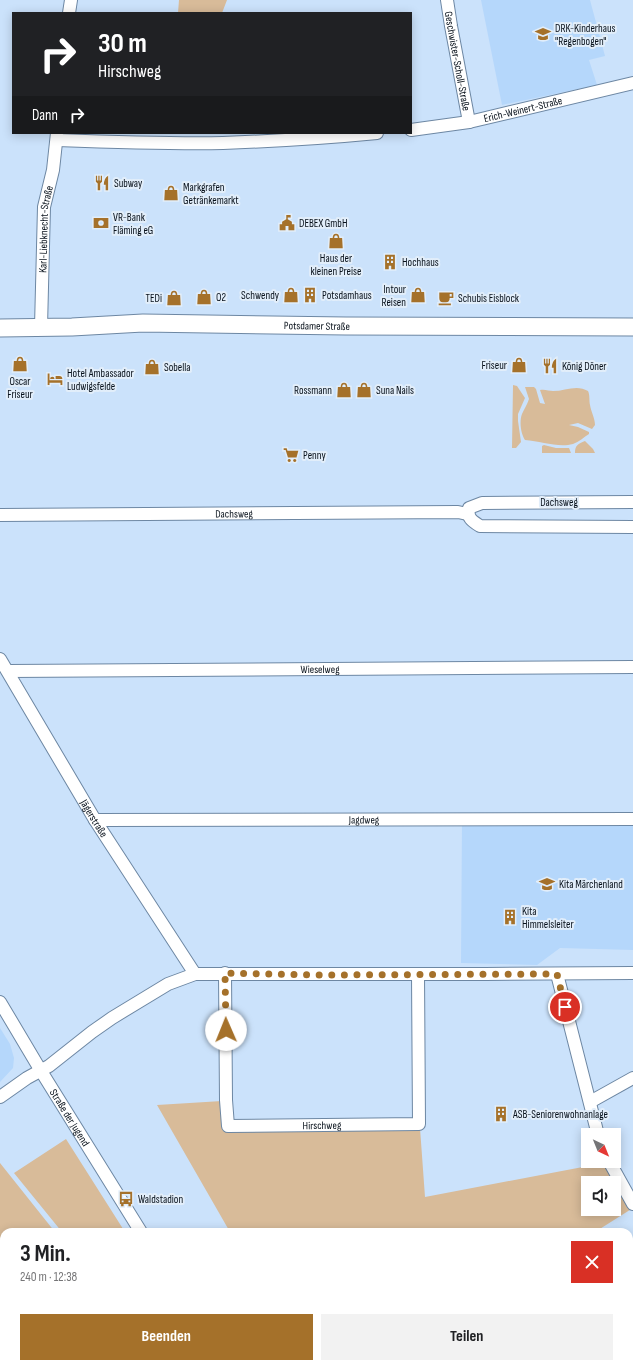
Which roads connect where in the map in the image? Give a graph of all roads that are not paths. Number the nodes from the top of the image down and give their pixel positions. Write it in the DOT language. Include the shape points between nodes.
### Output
graph roads {
  1 [pos="71,0"];
  2 [pos="447,0"];
  3 [pos="69,12"];
  4 [pos="633,84"];
  5 [pos="469,122"];
  6 [pos="412,130"];
  7 [pos="367,134"];
  8 [pos="57,136"];
  9 [pos="41,327"];
  10 [pos="633,327"];
  11 [pos="0,328"];
  12 [pos="633,502"];
  13 [pos="468,514"];
  14 [pos="0,515"];
  15 [pos="633,527"];
  16 [pos="0,659"];
  17 [pos="633,667"];
  18 [pos="8,671"];
  19 [pos="633,819"];
  20 [pos="95,820"];
  21 [pos="633,972"];
  22 [pos="225,973"];
  23 [pos="195,974"];
  24 [pos="418,974"];
  25 [pos="557,974"];
  26 [pos="0,1002"];
  27 [pos="40,1071"];
  28 [pos="633,1078"];
  29 [pos="0,1097"];
  30 [pos="590,1102"];
  31 [pos="596,1128"];
  32 [pos="613,1168"];
  33 [pos="633,1204"];
  34 [pos="138,1228"];
  1 -- 3 [label="street"];
  2 -- 5 [label="street, Geschwister-Scholl-Straße"];
  4 -- 5 [label="street, Erich-Weinert-Straße"];
  5 -- 6 [label="street, Erich-Weinert-Straße"];
  7 -- 8 [label="street" via="223,143 143,143"];
  8 -- 9 [label="street, Karl-Liebknecht-Straße" via="53,170 44,207"];
  9 -- 10 [label="main road, Potsdamer Straße" via="143,323"];
  9 -- 11 [label="main road, Potsdamer Straße"];
  12 -- 13 [label="street, Dachsweg" via="482,503 469,508"];
  13 -- 14 [label="street, Dachsweg" via="458,512"];
  13 -- 15 [label="street" via="469,518 480,526"];
  16 -- 18 [label="street, Jägerstraße"];
  17 -- 18 [label="street, Wieselweg"];
  18 -- 20 [label="street, Jägerstraße"];
  19 -- 20 [label="street, Jagdweg"];
  20 -- 23 [label="street, Jägerstraße"];
  21 -- 25 [label="street"];
  22 -- 23 [label="street"];
  22 -- 24 [label="street"];
  22 -- 24 [label="street, Hirschweg" via="228,1126 419,1124"];
  23 -- 27 [label="street" via="168,984 112,1018"];
  24 -- 25 [label="street"];
  25 -- 30 [label="street"];
  26 -- 27 [label="street, Straße der Jugend"];
  27 -- 29 [label="street"];
  27 -- 34 [label="street, Straße der Jugend"];
  28 -- 30 [label="street"];
  30 -- 31 [label="street"];
  32 -- 33 [label="street"];
}
